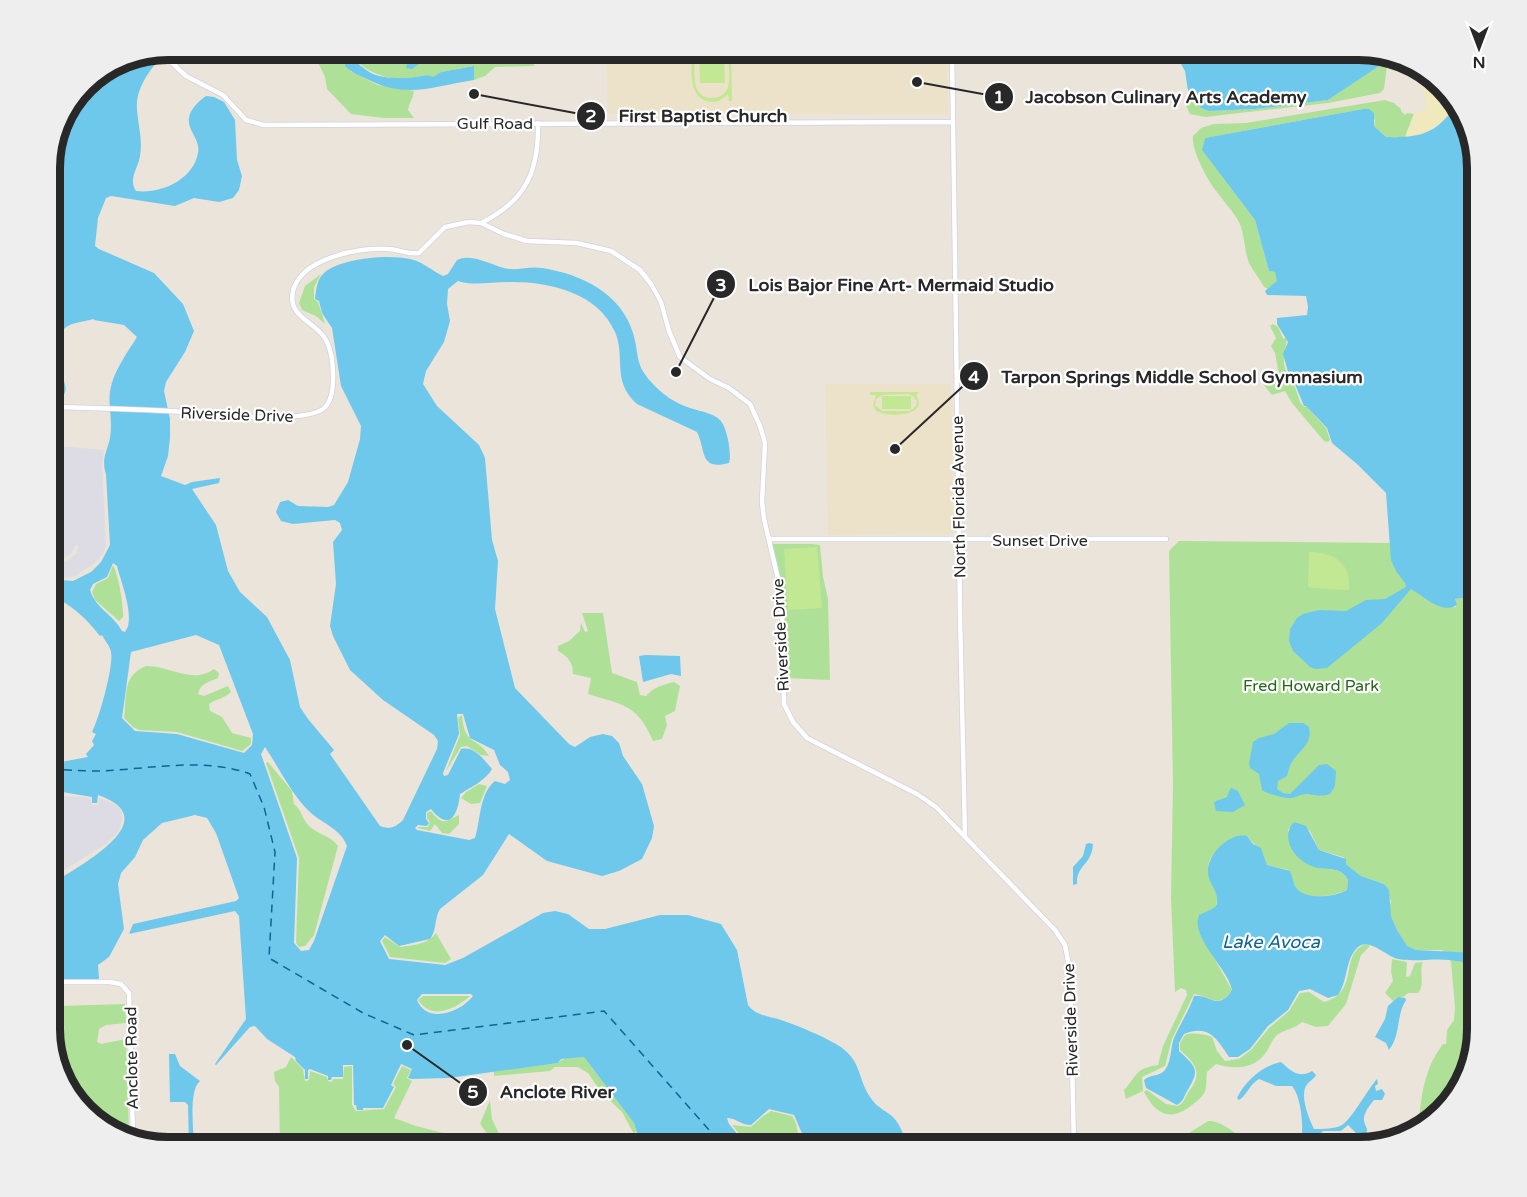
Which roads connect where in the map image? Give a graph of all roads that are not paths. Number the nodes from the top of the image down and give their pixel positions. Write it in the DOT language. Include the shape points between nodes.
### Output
graph roads {
  1 [pos="169,60"];
  2 [pos="952,60"];
  3 [pos="953,122"];
  4 [pos="538,123"];
  5 [pos="481,223"];
  6 [pos="60,407"];
  7 [pos="770,539"];
  8 [pos="960,539"];
  9 [pos="1166,539"];
  10 [pos="965,818"];
  11 [pos="955,826"];
  12 [pos="965,836"];
  13 [pos="60,982"];
  14 [pos="133,1131"];
  15 [pos="1074,1137"];
  1 -- 4 [label="street, Gulf Road" via="186,76 223,95 243,118 255,124"];
  2 -- 3 [label="street, North Florida Avenue"];
  3 -- 4 [label="street, Gulf Road"];
  3 -- 8 [label="street, North Florida Avenue"];
  4 -- 5 [label="street" via="537,156 527,183 512,203"];
  5 -- 6 [label="street, Riverside Drive" via="445,227 419,253 385,248 355,251 320,263 301,277 294,290 294,307 302,319 326,338 330,352 333,388 330,401 322,410 294,417"];
  5 -- 7 [label="street, Riverside Drive" via="527,241 600,247 641,271 659,297 680,357 750,404 765,448 762,508"];
  7 -- 8 [label="street, Sunset Drive"];
  7 -- 11 [label="street, Riverside Drive" via="779,583 784,704 793,722 807,738 929,801"];
  8 -- 9 [label="street, Sunset Drive"];
  8 -- 10 [label="street, North Florida Avenue"];
  10 -- 11 [label="street"];
  10 -- 12 [label="street, North Florida Avenue"];
  11 -- 12 [label="street, Riverside Drive"];
  12 -- 15 [label="street, Riverside Drive" via="1065,945 1070,980"];
  13 -- 14 [label="street, Anclote Road" via="110,982 121,984 129,993"];
}
